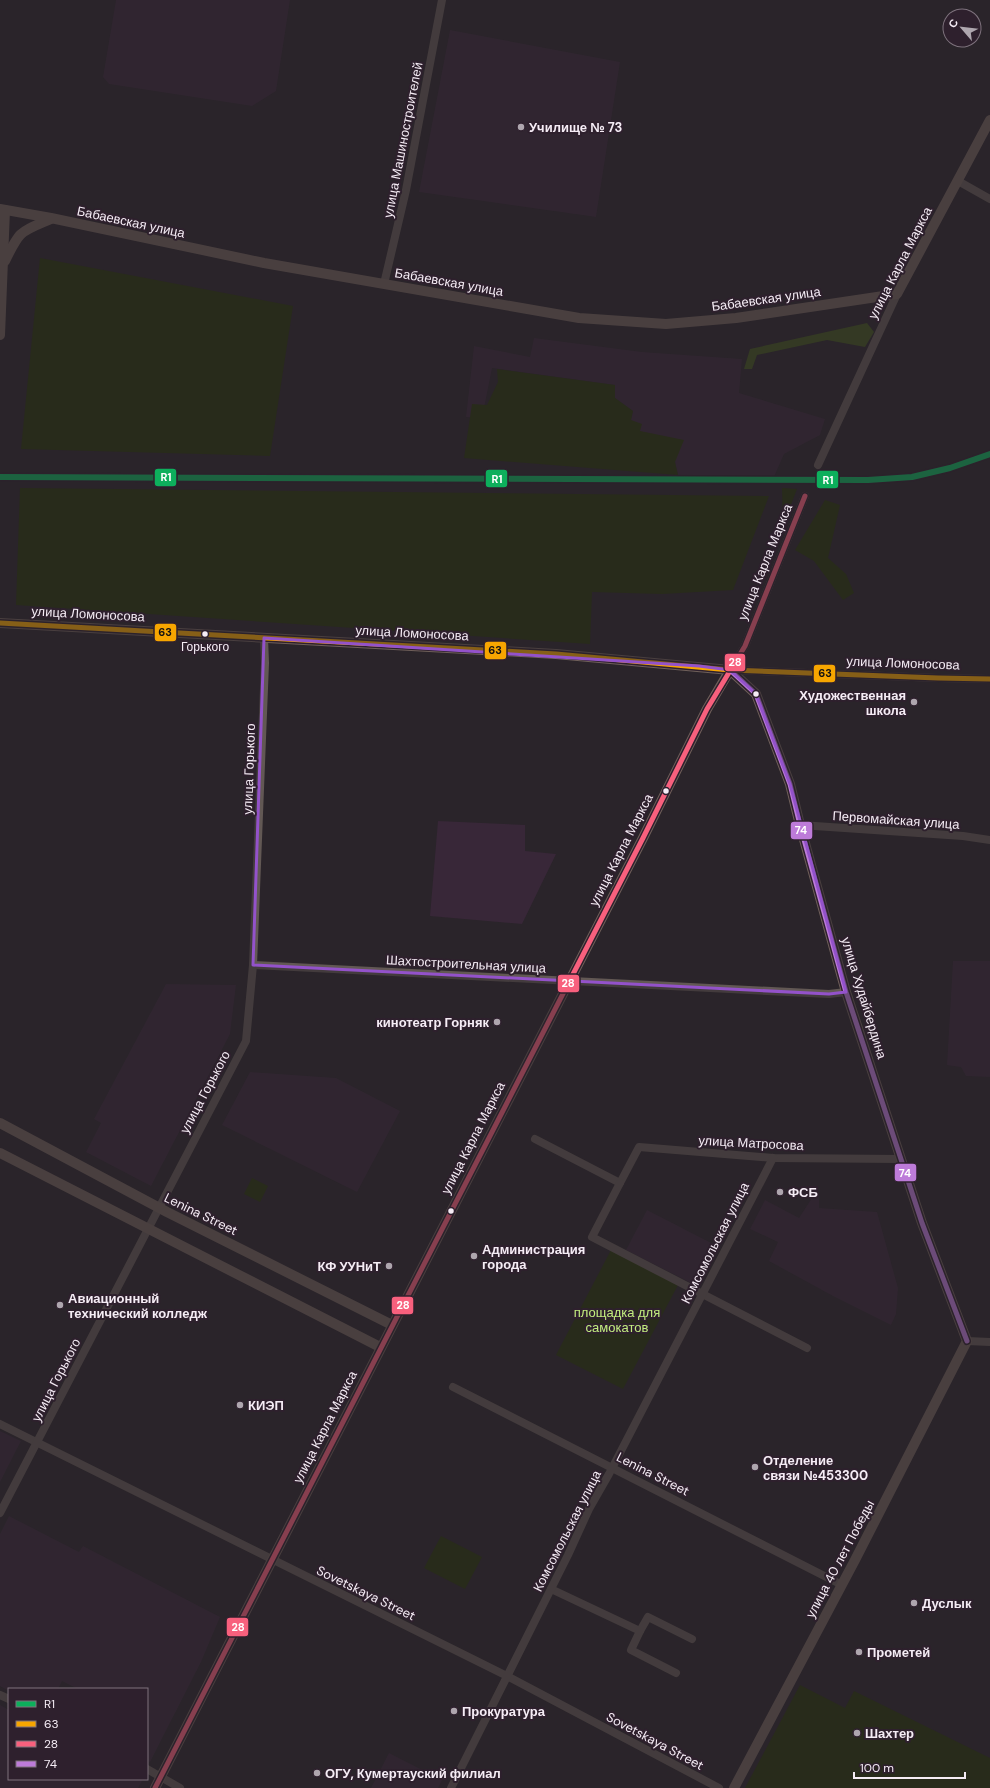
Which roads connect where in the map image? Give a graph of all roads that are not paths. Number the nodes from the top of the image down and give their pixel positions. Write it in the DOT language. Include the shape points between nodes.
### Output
graph roads {
  1 [pos="442,0"];
  2 [pos="990,120"];
  3 [pos="958,181"];
  4 [pos="990,199"];
  5 [pos="2,210"];
  6 [pos="51,218"];
  7 [pos="3,267"];
  8 [pos="384,284"];
  9 [pos="897,294"];
  10 [pos="0,335"];
  11 [pos="818,465"];
  12 [pos="805,496"];
  13 [pos="0,623"];
  14 [pos="264,638"];
  15 [pos="730,670"];
  16 [pos="990,679"];
  17 [pos="800,825"];
  18 [pos="990,840"];
  19 [pos="253,965"];
  20 [pos="568,981"];
  21 [pos="846,992"];
  22 [pos="0,1123"];
  23 [pos="535,1139"];
  24 [pos="0,1153"];
  25 [pos="773,1158"];
  26 [pos="901,1159"];
  27 [pos="620,1183"];
  28 [pos="159,1207"];
  29 [pos="148,1229"];
  30 [pos="702,1295"];
  31 [pos="392,1325"];
  32 [pos="967,1341"];
  33 [pos="990,1342"];
  34 [pos="380,1347"];
  35 [pos="807,1348"];
  36 [pos="453,1387"];
  37 [pos="0,1424"];
  38 [pos="38,1442"];
  39 [pos="612,1468"];
  40 [pos="0,1513"];
  41 [pos="273,1560"];
  42 [pos="842,1585"];
  43 [pos="551,1589"];
  44 [pos="640,1631"];
  45 [pos="692,1639"];
  46 [pos="676,1673"];
  47 [pos="507,1676"];
  48 [pos="148,1770"];
  49 [pos="161,1776"];
  50 [pos="155,1788"];
  51 [pos="180,1788"];
  52 [pos="451,1788"];
  53 [pos="719,1788"];
  54 [pos="734,1788"];
  1 -- 8 [label="street, улица Машиностроителей" via="406,190"];
  2 -- 3 [label="main road, улица Карла Маркса"];
  3 -- 4 [label="street"];
  3 -- 9 [label="main road, улица Карла Маркса"];
  5 -- 6 [label="main road, Бабаевская улица"];
  5 -- 7 [label="main road"];
  6 -- 7 [label="main road" via="28,228 16,238"];
  6 -- 8 [label="main road, Бабаевская улица" via="256,262"];
  7 -- 10 [label="main road"];
  8 -- 9 [label="main road, Бабаевская улица" via="579,318 666,324 736,318"];
  9 -- 11 [label="street, улица Карла Маркса"];
  12 -- 15 [label="street, улица Карла Маркса" via="745,646"];
  13 -- 14 [label="main road, улица Ломоносова"];
  14 -- 15 [label="main road, улица Ломоносова" via="556,654"];
  14 -- 19 [label="street, улица Горького"];
  15 -- 16 [label="street, улица Ломоносова"];
  15 -- 17 [label="main road, улица Худайбердина" via="756,694 790,784"];
  15 -- 20 [label="main road, улица Карла Маркса" via="707,709"];
  17 -- 18 [label="street, Первомайская улица"];
  17 -- 21 [label="main road, улица Худайбердина"];
  19 -- 20 [label="street, Шахтостроительная улица"];
  19 -- 28 [label="street, улица Горького" via="246,1041"];
  20 -- 21 [label="street, Шахтостроительная улица" via="829,994"];
  20 -- 31 [label="main road, улица Карла Маркса"];
  21 -- 26 [label="main road, улица Худайбердина"];
  22 -- 28 [label="main road, Lenina Street"];
  23 -- 27 [label="street"];
  24 -- 29 [label="main road"];
  25 -- 26 [label="street, улица Матросова"];
  25 -- 27 [label="street, улица Матросова" via="639,1147"];
  25 -- 30 [label="street, Комсомольская улица"];
  26 -- 32 [label="main road, улица Худайбердина" via="922,1223"];
  27 -- 30 [label="street, улица Матросова" via="592,1237"];
  28 -- 29 [label="street, улица Горького"];
  28 -- 31 [label="main road, Lenina Street"];
  29 -- 34 [label="main road"];
  29 -- 38 [label="street, улица Горького"];
  30 -- 35 [label="street"];
  30 -- 39 [label="street, Комсомольская улица"];
  31 -- 34 [label="main road, улица Карла Маркса"];
  32 -- 33 [label="street"];
  32 -- 42 [label="main road, улица 40 лет Победы"];
  34 -- 41 [label="main road, улица Карла Маркса"];
  36 -- 39 [label="street, Lenina Street"];
  37 -- 38 [label="street, Sovetskaya Street"];
  38 -- 40 [label="street, улица Горького"];
  38 -- 41 [label="street, Sovetskaya Street"];
  39 -- 42 [label="street, Lenina Street"];
  39 -- 43 [label="street, Комсомольская улица" via="589,1509"];
  41 -- 47 [label="street, Sovetskaya Street"];
  41 -- 49 [label="main road, улица Карла Маркса"];
  42 -- 54 [label="main road, улица 40 лет Победы"];
  43 -- 44 [label="street"];
  43 -- 47 [label="street, Комсомольская улица"];
  44 -- 45 [label="street" via="648,1617"];
  44 -- 46 [label="street" via="631,1650"];
  47 -- 52 [label="street, Комсомольская улица"];
  47 -- 53 [label="street, Sovetskaya Street"];
  48 -- 49 [label="street"];
  49 -- 50 [label="main road, улица Карла Маркса"];
  49 -- 51 [label="street"];
}
